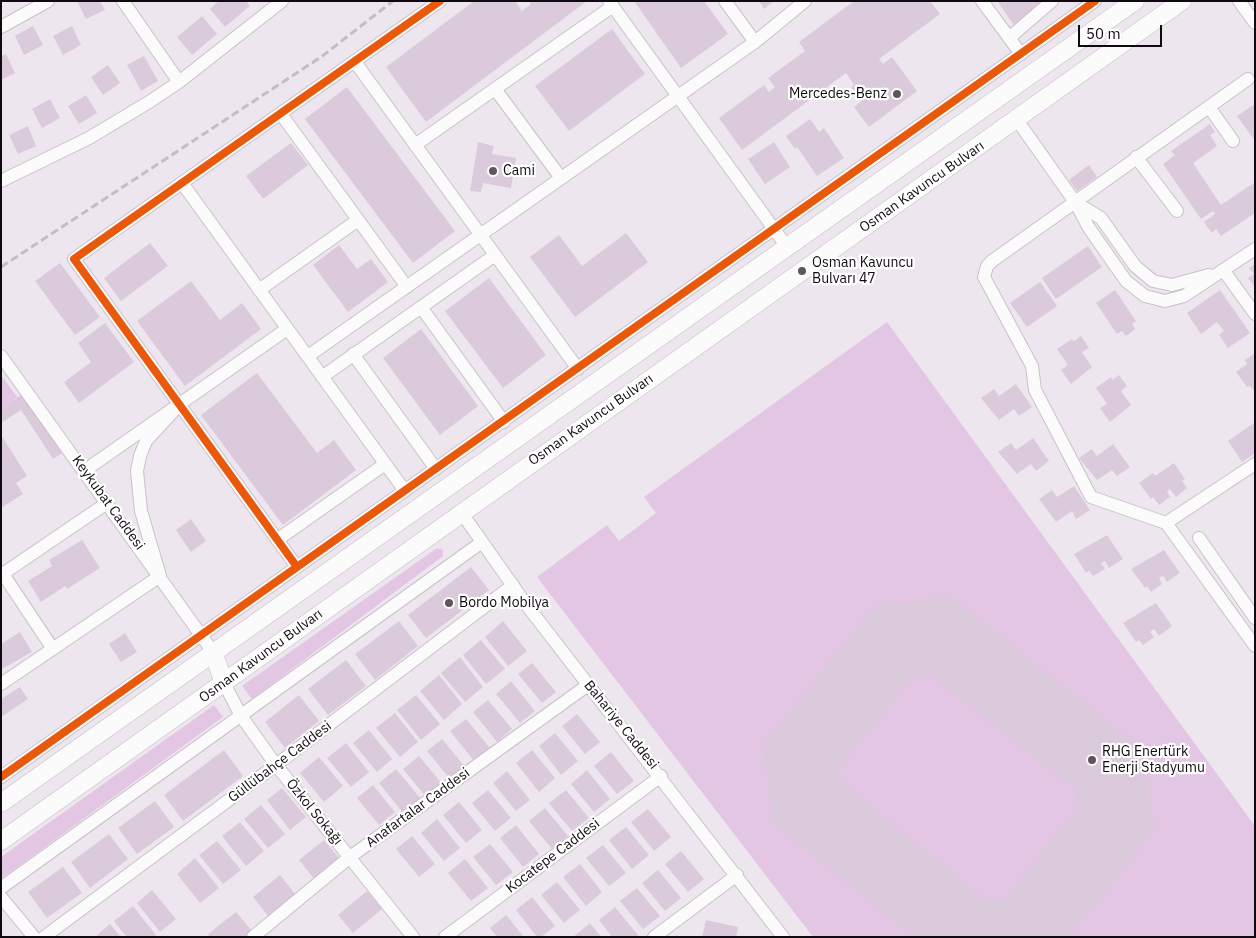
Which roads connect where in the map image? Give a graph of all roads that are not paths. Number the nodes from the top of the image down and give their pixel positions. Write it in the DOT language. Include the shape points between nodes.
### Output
graph roads {
  1 [pos="48,1"];
  2 [pos="123,1"];
  3 [pos="282,1"];
  4 [pos="440,1"];
  5 [pos="725,1"];
  6 [pos="805,1"];
  7 [pos="982,1"];
  8 [pos="1052,1"];
  9 [pos="1095,1"];
  10 [pos="1135,1"];
  11 [pos="1182,1"];
  12 [pos="1239,1"];
  13 [pos="611,4"];
  14 [pos="1254,19"];
  15 [pos="1,27"];
  16 [pos="1009,38"];
  17 [pos="755,42"];
  18 [pos="1021,54"];
  19 [pos="355,62"];
  20 [pos="1248,80"];
  21 [pos="179,82"];
  22 [pos="495,89"];
  23 [pos="679,96"];
  24 [pos="1209,107"];
  25 [pos="281,114"];
  26 [pos="1017,120"];
  27 [pos="1233,141"];
  28 [pos="415,145"];
  29 [pos="1136,157"];
  30 [pos="561,178"];
  31 [pos="1,181"];
  32 [pos="182,183"];
  33 [pos="1075,202"];
  34 [pos="1177,211"];
  35 [pos="358,220"];
  36 [pos="775,230"];
  37 [pos="481,234"];
  38 [pos="787,247"];
  39 [pos="1255,249"];
  40 [pos="495,255"];
  41 [pos="1224,271"];
  42 [pos="407,287"];
  43 [pos="259,290"];
  44 [pos="421,308"];
  45 [pos="1255,314"];
  46 [pos="287,329"];
  47 [pos="353,354"];
  48 [pos="1,356"];
  49 [pos="308,356"];
  50 [pos="578,369"];
  51 [pos="322,377"];
  52 [pos="180,404"];
  53 [pos="504,422"];
  54 [pos="385,464"];
  55 [pos="1255,464"];
  56 [pos="436,469"];
  57 [pos="84,471"];
  58 [pos="405,491"];
  59 [pos="107,503"];
  60 [pos="461,512"];
  61 [pos="1166,523"];
  62 [pos="1199,538"];
  63 [pos="278,540"];
  64 [pos="482,542"];
  65 [pos="297,567"];
  66 [pos="2,575"];
  67 [pos="160,576"];
  68 [pos="513,585"];
  69 [pos="1255,618"];
  70 [pos="202,634"];
  71 [pos="1255,646"];
  72 [pos="53,649"];
  73 [pos="212,652"];
  74 [pos="224,683"];
  75 [pos="1,684"];
  76 [pos="588,685"];
  77 [pos="241,716"];
  78 [pos="276,765"];
  79 [pos="661,776"];
  80 [pos="1,777"];
  81 [pos="1,803"];
  82 [pos="1,841"];
  83 [pos="350,857"];
  84 [pos="737,875"];
  85 [pos="1,888"];
  86 [pos="1,897"];
  87 [pos="34,937"];
  88 [pos="44,937"];
  89 [pos="253,937"];
  90 [pos="412,937"];
  91 [pos="445,937"];
  92 [pos="654,937"];
  93 [pos="784,937"];
  1 -- 15 [label="street"];
  2 -- 21 [label="street"];
  3 -- 21 [label="street"];
  4 -- 19 [label="street"];
  5 -- 17 [label="street"];
  6 -- 17 [label="street"];
  7 -- 16 [label="street"];
  8 -- 16 [label="street"];
  9 -- 18 [label="street"];
  10 -- 38 [label="highway, Osman Kavuncu Bulvarı"];
  11 -- 26 [label="highway, Osman Kavuncu Bulvarı"];
  12 -- 14 [label="street"];
  13 -- 22 [label="street"];
  13 -- 23 [label="street"];
  16 -- 18 [label="street"];
  17 -- 23 [label="street"];
  18 -- 36 [label="street"];
  19 -- 25 [label="street"];
  19 -- 28 [label="street"];
  20 -- 24 [label="street"];
  21 -- 31 [label="street" via="89,138"];
  22 -- 28 [label="street"];
  22 -- 30 [label="street"];
  23 -- 30 [label="street"];
  23 -- 36 [label="street"];
  24 -- 27 [label="street"];
  24 -- 29 [label="street"];
  25 -- 32 [label="street"];
  25 -- 35 [label="street"];
  26 -- 33 [label="street"];
  26 -- 60 [label="highway, Osman Kavuncu Bulvarı"];
  28 -- 37 [label="street"];
  29 -- 33 [label="street"];
  29 -- 34 [label="street"];
  30 -- 37 [label="street"];
  32 -- 43 [label="street"];
  32 -- 52 [label="street" via="74,259"];
  33 -- 41 [label="street" via="1101,218 1135,266 1156,283 1178,284"];
  33 -- 41 [label="street" via="1126,281 1148,298 1158,301 1178,298"];
  33 -- 61 [label="street" via="989,263 984,280 1032,366 1035,390 1091,497"];
  35 -- 42 [label="street"];
  35 -- 43 [label="street"];
  36 -- 38 [label="street"];
  36 -- 50 [label="street"];
  37 -- 40 [label="street"];
  37 -- 42 [label="street"];
  38 -- 73 [label="highway, Osman Kavuncu Bulvarı"];
  39 -- 41 [label="street"];
  40 -- 44 [label="street"];
  40 -- 50 [label="street"];
  41 -- 45 [label="street"];
  42 -- 49 [label="street"];
  43 -- 46 [label="street"];
  44 -- 47 [label="street"];
  44 -- 53 [label="street"];
  46 -- 49 [label="street"];
  46 -- 52 [label="street"];
  47 -- 51 [label="street"];
  47 -- 56 [label="street"];
  48 -- 57 [label="street, Keykubat Caddesi"];
  49 -- 51 [label="street"];
  50 -- 53 [label="street"];
  51 -- 54 [label="street"];
  52 -- 57 [label="street"];
  52 -- 63 [label="street"];
  52 -- 67 [label="street" via="146,441 137,471 141,511"];
  53 -- 56 [label="street"];
  54 -- 58 [label="street"];
  54 -- 63 [label="street"];
  55 -- 61 [label="street"];
  56 -- 58 [label="street"];
  57 -- 59 [label="street, Keykubat Caddesi"];
  58 -- 65 [label="street"];
  59 -- 66 [label="street"];
  59 -- 67 [label="street, Keykubat Caddesi"];
  60 -- 64 [label="street, Bahariye Caddesi"];
  60 -- 74 [label="highway, Osman Kavuncu Bulvarı"];
  61 -- 71 [label="street"];
  62 -- 69 [label="street"];
  63 -- 65 [label="street"];
  64 -- 68 [label="street, Bahariye Caddesi"];
  64 -- 77 [label="street"];
  65 -- 70 [label="street"];
  66 -- 72 [label="street"];
  67 -- 70 [label="street, Keykubat Caddesi"];
  67 -- 72 [label="street"];
  68 -- 76 [label="street, Bahariye Caddesi"];
  68 -- 78 [label="street, Güllübahçe Caddesi"];
  70 -- 73 [label="street, Keykubat Caddesi"];
  70 -- 80 [label="street"];
  72 -- 75 [label="street"];
  73 -- 74 [label="highway"];
  73 -- 81 [label="highway, Osman Kavuncu Bulvarı"];
  74 -- 77 [label="street, Özkol Sokağı"];
  74 -- 82 [label="highway, Osman Kavuncu Bulvarı"];
  76 -- 79 [label="street, Bahariye Caddesi"];
  76 -- 83 [label="street, Anafartalar Caddesi"];
  77 -- 78 [label="street, Özkol Sokağı"];
  77 -- 85 [label="street"];
  78 -- 83 [label="street, Özkol Sokağı"];
  78 -- 88 [label="street, Güllübahçe Caddesi"];
  79 -- 84 [label="street, Bahariye Caddesi"];
  79 -- 91 [label="street, Kocatepe Caddesi"];
  83 -- 89 [label="street, Anafartalar Caddesi"];
  83 -- 90 [label="street, Özkol Sokağı"];
  84 -- 92 [label="street"];
  84 -- 93 [label="street, Bahariye Caddesi"];
  86 -- 87 [label="street"];
}
